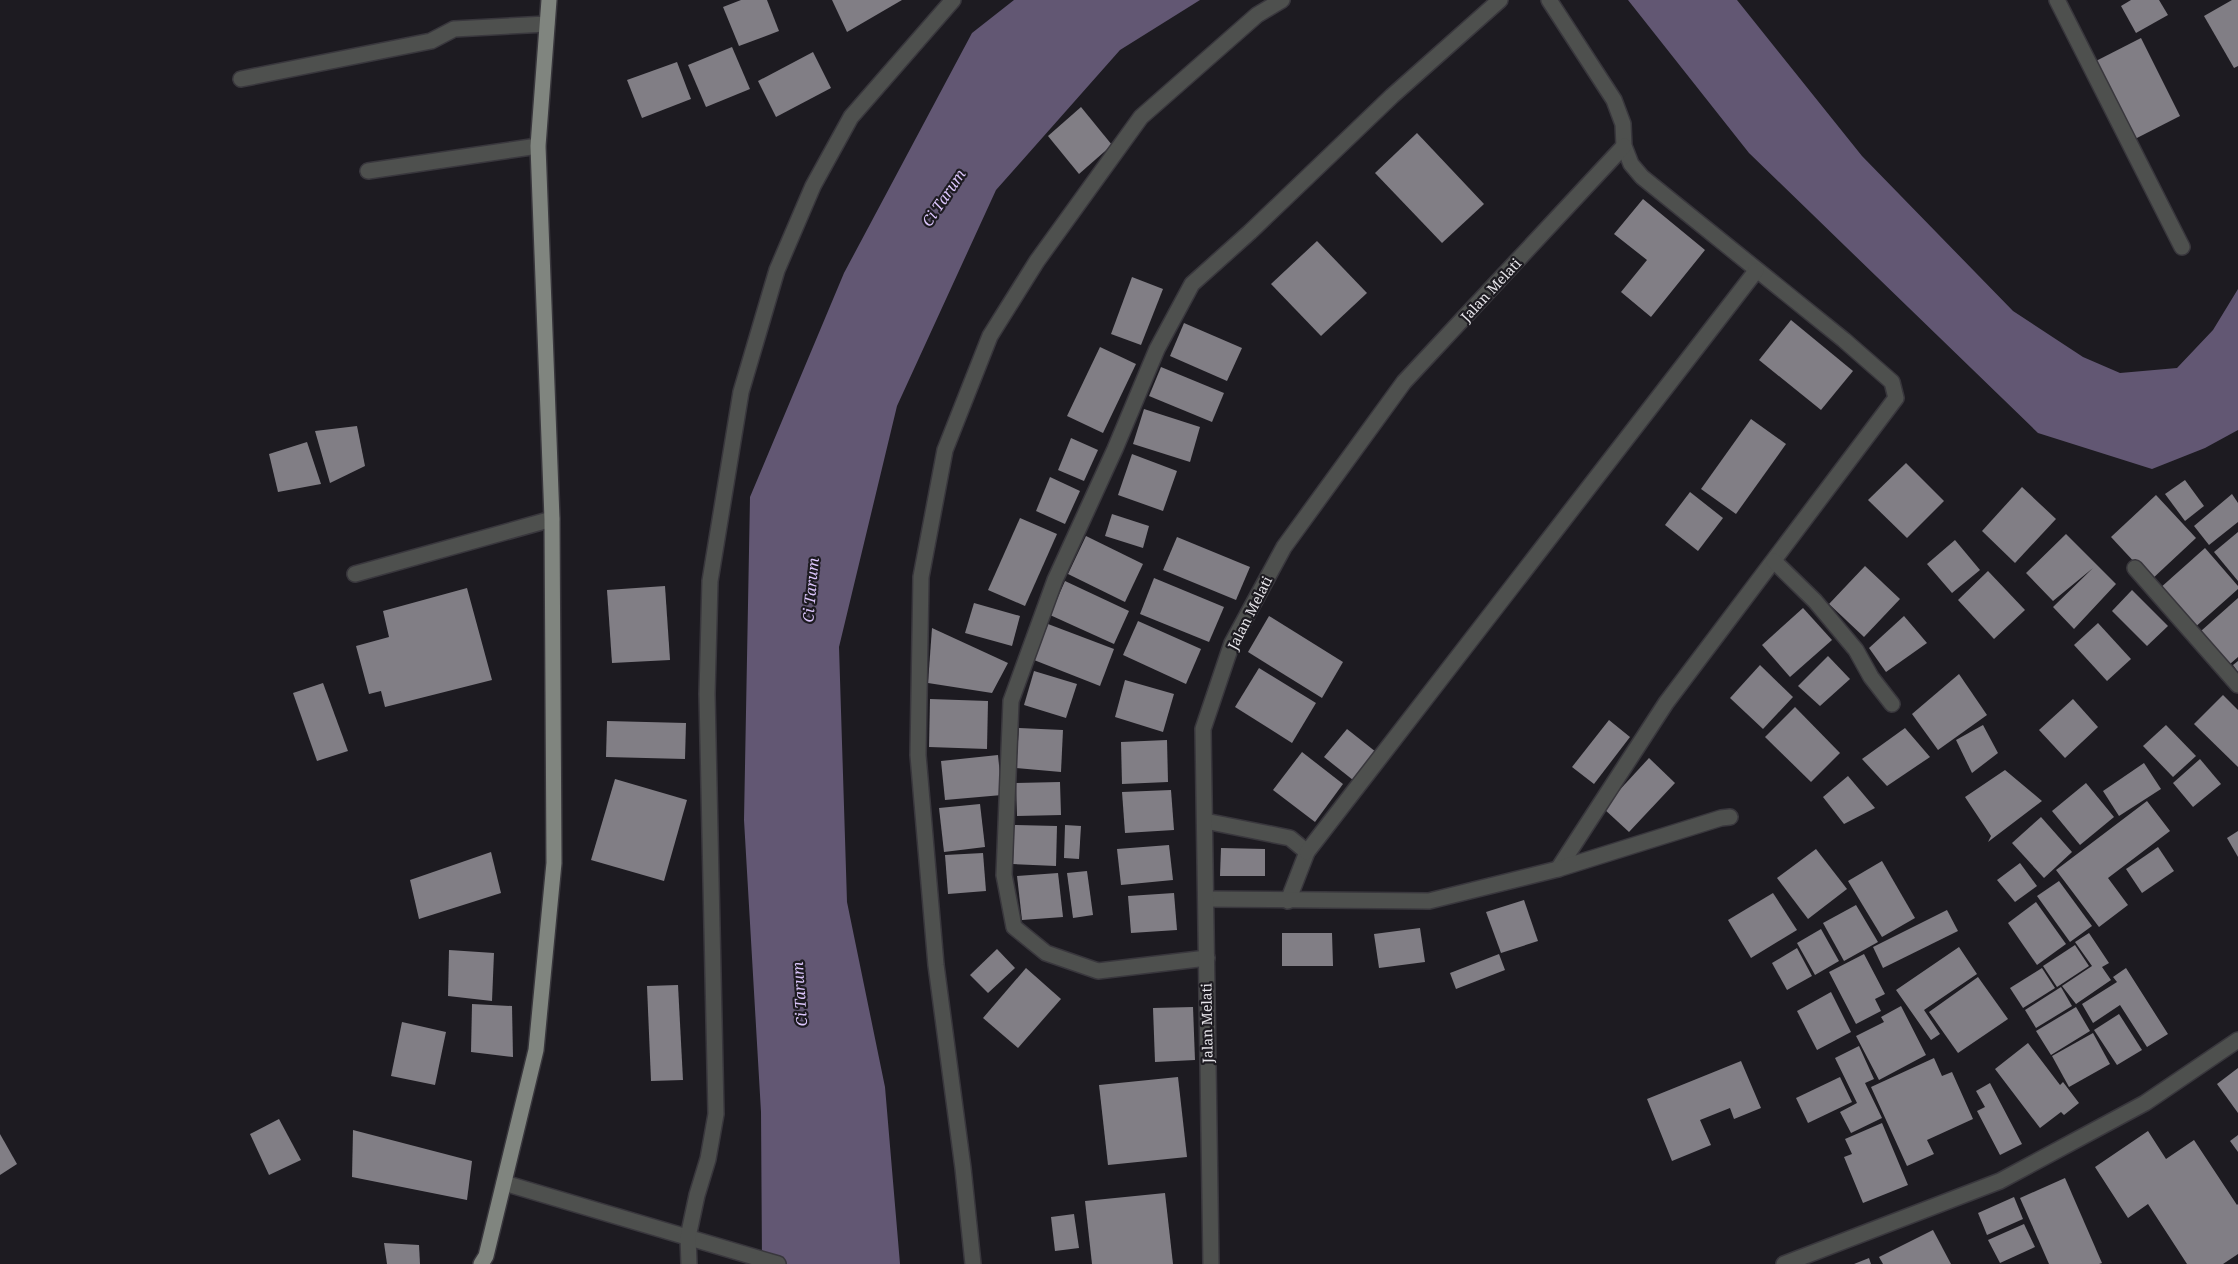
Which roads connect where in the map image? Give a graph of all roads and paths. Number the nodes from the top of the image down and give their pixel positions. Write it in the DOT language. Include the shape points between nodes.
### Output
graph roads {
  1 [pos="549,0"];
  2 [pos="953,0"];
  3 [pos="1282,0"];
  4 [pos="1500,0"];
  5 [pos="1549,0"];
  6 [pos="2057,0"];
  7 [pos="547,24"];
  8 [pos="240,79"];
  9 [pos="538,146"];
  10 [pos="1624,146"];
  11 [pos="368,171"];
  12 [pos="2182,247"];
  13 [pos="1756,271"];
  14 [pos="552,519"];
  15 [pos="1774,561"];
  16 [pos="2135,568"];
  17 [pos="355,574"];
  18 [pos="2238,685"];
  19 [pos="1892,704"];
  20 [pos="1730,818"];
  21 [pos="1205,821"];
  22 [pos="1307,852"];
  23 [pos="1558,869"];
  24 [pos="1206,899"];
  25 [pos="1288,900"];
  26 [pos="1206,958"];
  27 [pos="2238,1040"];
  28 [pos="504,1183"];
  29 [pos="688,1237"];
  30 [pos="482,1264"];
  31 [pos="689,1264"];
  32 [pos="778,1264"];
  33 [pos="973,1264"];
  34 [pos="1211,1264"];
  35 [pos="1784,1264"];
  1 -- 7 [label="main road"];
  2 -- 29 [label="street" via="851,117 813,186 777,270 741,392 710,581 707,694 716,1114"];
  3 -- 33 [label="street" via="1257,15 1141,117 1037,261 990,336 945,450 921,578 918,756 936,965"];
  4 -- 26 [label="street" via="1392,96 1192,284 1158,349 1055,580 1011,700 1004,875 1014,927 1046,953 1098,971"];
  5 -- 10 [label="street" via="1614,100 1623,124"];
  6 -- 12 [label="street"];
  7 -- 8 [label="street" via="454,29 431,41"];
  7 -- 9 [label="main road"];
  9 -- 11 [label="street"];
  9 -- 14 [label="main road"];
  10 -- 13 [label="street" via="1631,164 1642,177"];
  10 -- 21 [label="street, Jalan Melati" via="1404,382 1284,547 1232,643 1203,729"];
  13 -- 15 [label="street" via="1892,382 1896,398"];
  13 -- 22 [label="street"];
  14 -- 17 [label="street"];
  14 -- 28 [label="main road" via="554,863 536,1050"];
  15 -- 19 [label="street" via="1815,600 1856,650"];
  15 -- 23 [label="street" via="1666,703"];
  16 -- 18 [label="street"];
  20 -- 23 [label="street" via="1721,818"];
  21 -- 22 [label="street" via="1290,838"];
  21 -- 24 [label="street, Jalan Melati"];
  22 -- 25 [label="street"];
  23 -- 25 [label="street" via="1429,901"];
  24 -- 25 [label="street"];
  24 -- 26 [label="street, Jalan Melati"];
  26 -- 34 [label="street, Jalan Melati"];
  27 -- 35 [label="street" via="2145,1103 2000,1181"];
  28 -- 29 [label="street"];
  28 -- 30 [label="main road"];
  29 -- 31 [label="street"];
  29 -- 32 [label="street"];
}
